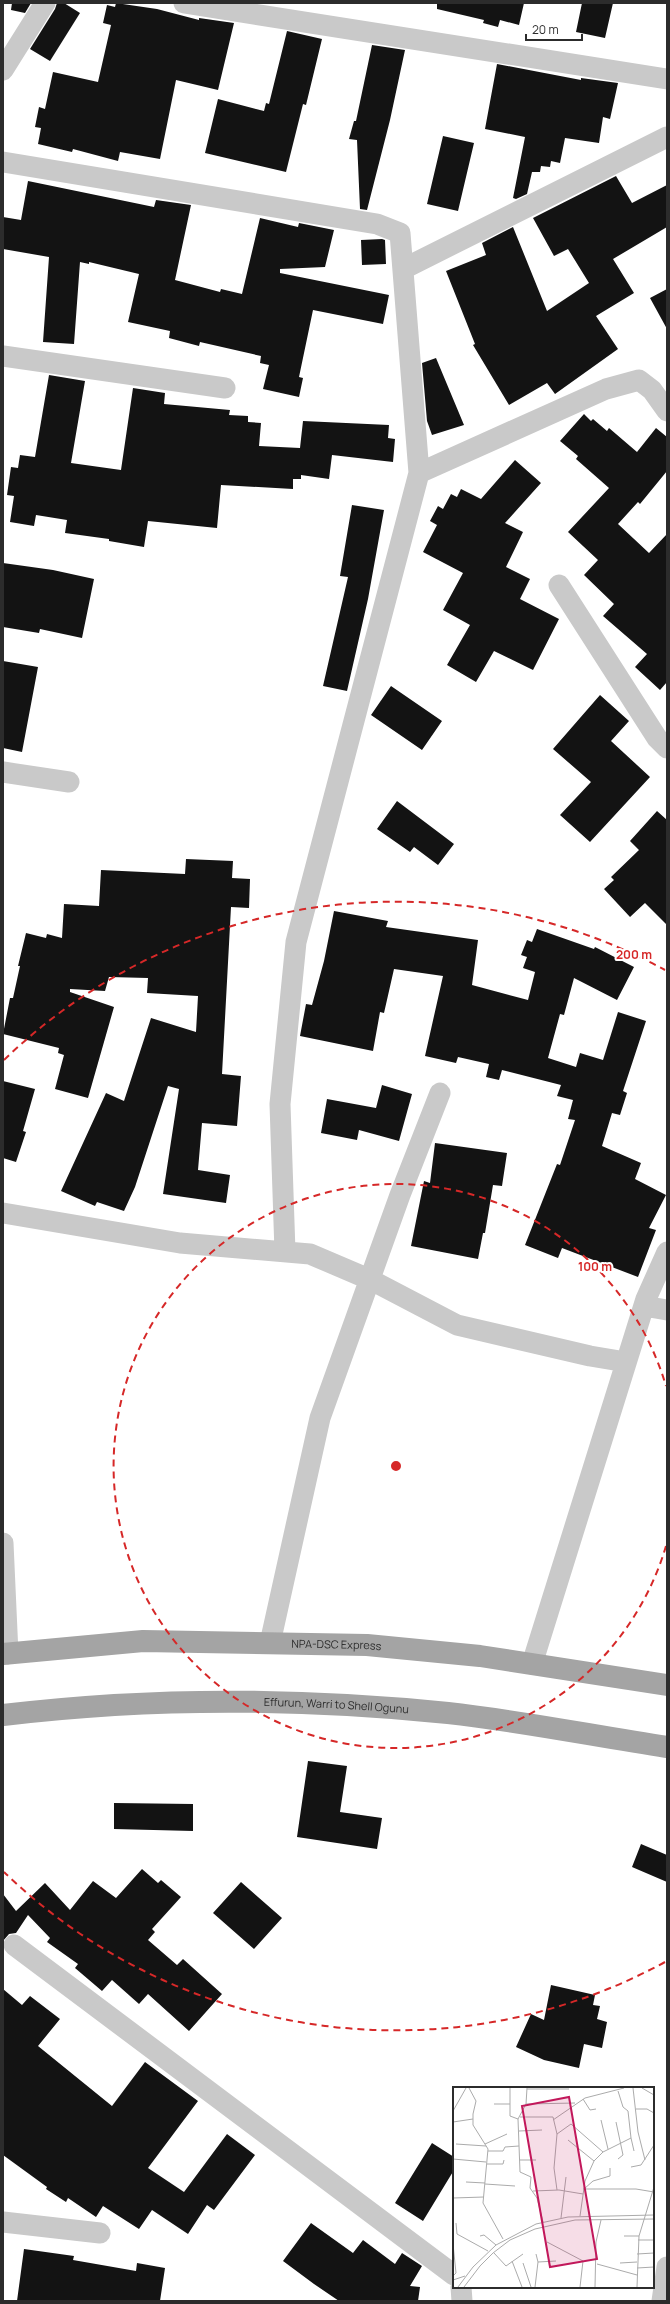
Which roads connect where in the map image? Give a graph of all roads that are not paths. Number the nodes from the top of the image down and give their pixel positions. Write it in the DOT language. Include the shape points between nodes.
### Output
graph roads {
  1 [pos="45,3"];
  2 [pos="184,3"];
  3 [pos="3,70"];
  4 [pos="667,79"];
  5 [pos="667,137"];
  6 [pos="3,162"];
  7 [pos="403,269"];
  8 [pos="3,356"];
  9 [pos="225,388"];
  10 [pos="667,411"];
  11 [pos="419,473"];
  12 [pos="559,585"];
  13 [pos="667,748"];
  14 [pos="3,772"];
  15 [pos="69,782"];
  16 [pos="440,1093"];
  17 [pos="3,1212"];
  18 [pos="285,1252"];
  19 [pos="667,1252"];
  20 [pos="371,1280"];
  21 [pos="667,1294"];
  22 [pos="645,1302"];
  23 [pos="667,1310"];
  24 [pos="626,1362"];
  25 [pos="3,1543"];
  26 [pos="270,1643"];
  27 [pos="5,1654"];
  28 [pos="532,1664"];
  29 [pos="667,1685"];
  30 [pos="3,1715"];
  31 [pos="667,1747"];
  32 [pos="14,1945"];
  33 [pos="3,2222"];
  34 [pos="100,2233"];
  35 [pos="667,2267"];
  36 [pos="453,2274"];
  37 [pos="461,2288"];
  38 [pos="462,2301"];
  39 [pos="662,2301"];
  1 -- 3 [label="street"];
  2 -- 4 [label="street"];
  5 -- 7 [label="street"];
  6 -- 7 [label="street" via="377,224 400,234"];
  7 -- 11 [label="street"];
  8 -- 9 [label="street"];
  10 -- 11 [label="street" via="652,390 639,380 606,389"];
  11 -- 18 [label="street" via="296,942 280,1104"];
  12 -- 13 [label="street" via="657,738"];
  14 -- 15 [label="street"];
  16 -- 20 [label="street" via="400,1195"];
  17 -- 18 [label="street" via="180,1243"];
  18 -- 20 [label="street" via="310,1254"];
  19 -- 22 [label="street"];
  20 -- 24 [label="street" via="457,1325"];
  20 -- 26 [label="street" via="320,1418"];
  21 -- 22 [label="street"];
  22 -- 23 [label="street"];
  22 -- 24 [label="street"];
  24 -- 28 [label="street"];
  25 -- 27 [label="street"];
  26 -- 27 [label="main road, NPA-DSC Express" via="143,1641"];
  26 -- 28 [label="main road, NPA-DSC Express" via="367,1645"];
  28 -- 29 [label="main road, NPA-DSC Express"];
  30 -- 31 [label="main road, Effurun, Warri to Shell Ogunu" via="123,1704 226,1701 340,1704 450,1713"];
  32 -- 36 [label="street"];
  33 -- 34 [label="street"];
  35 -- 39 [label="street"];
  37 -- 38 [label="street"];
}
